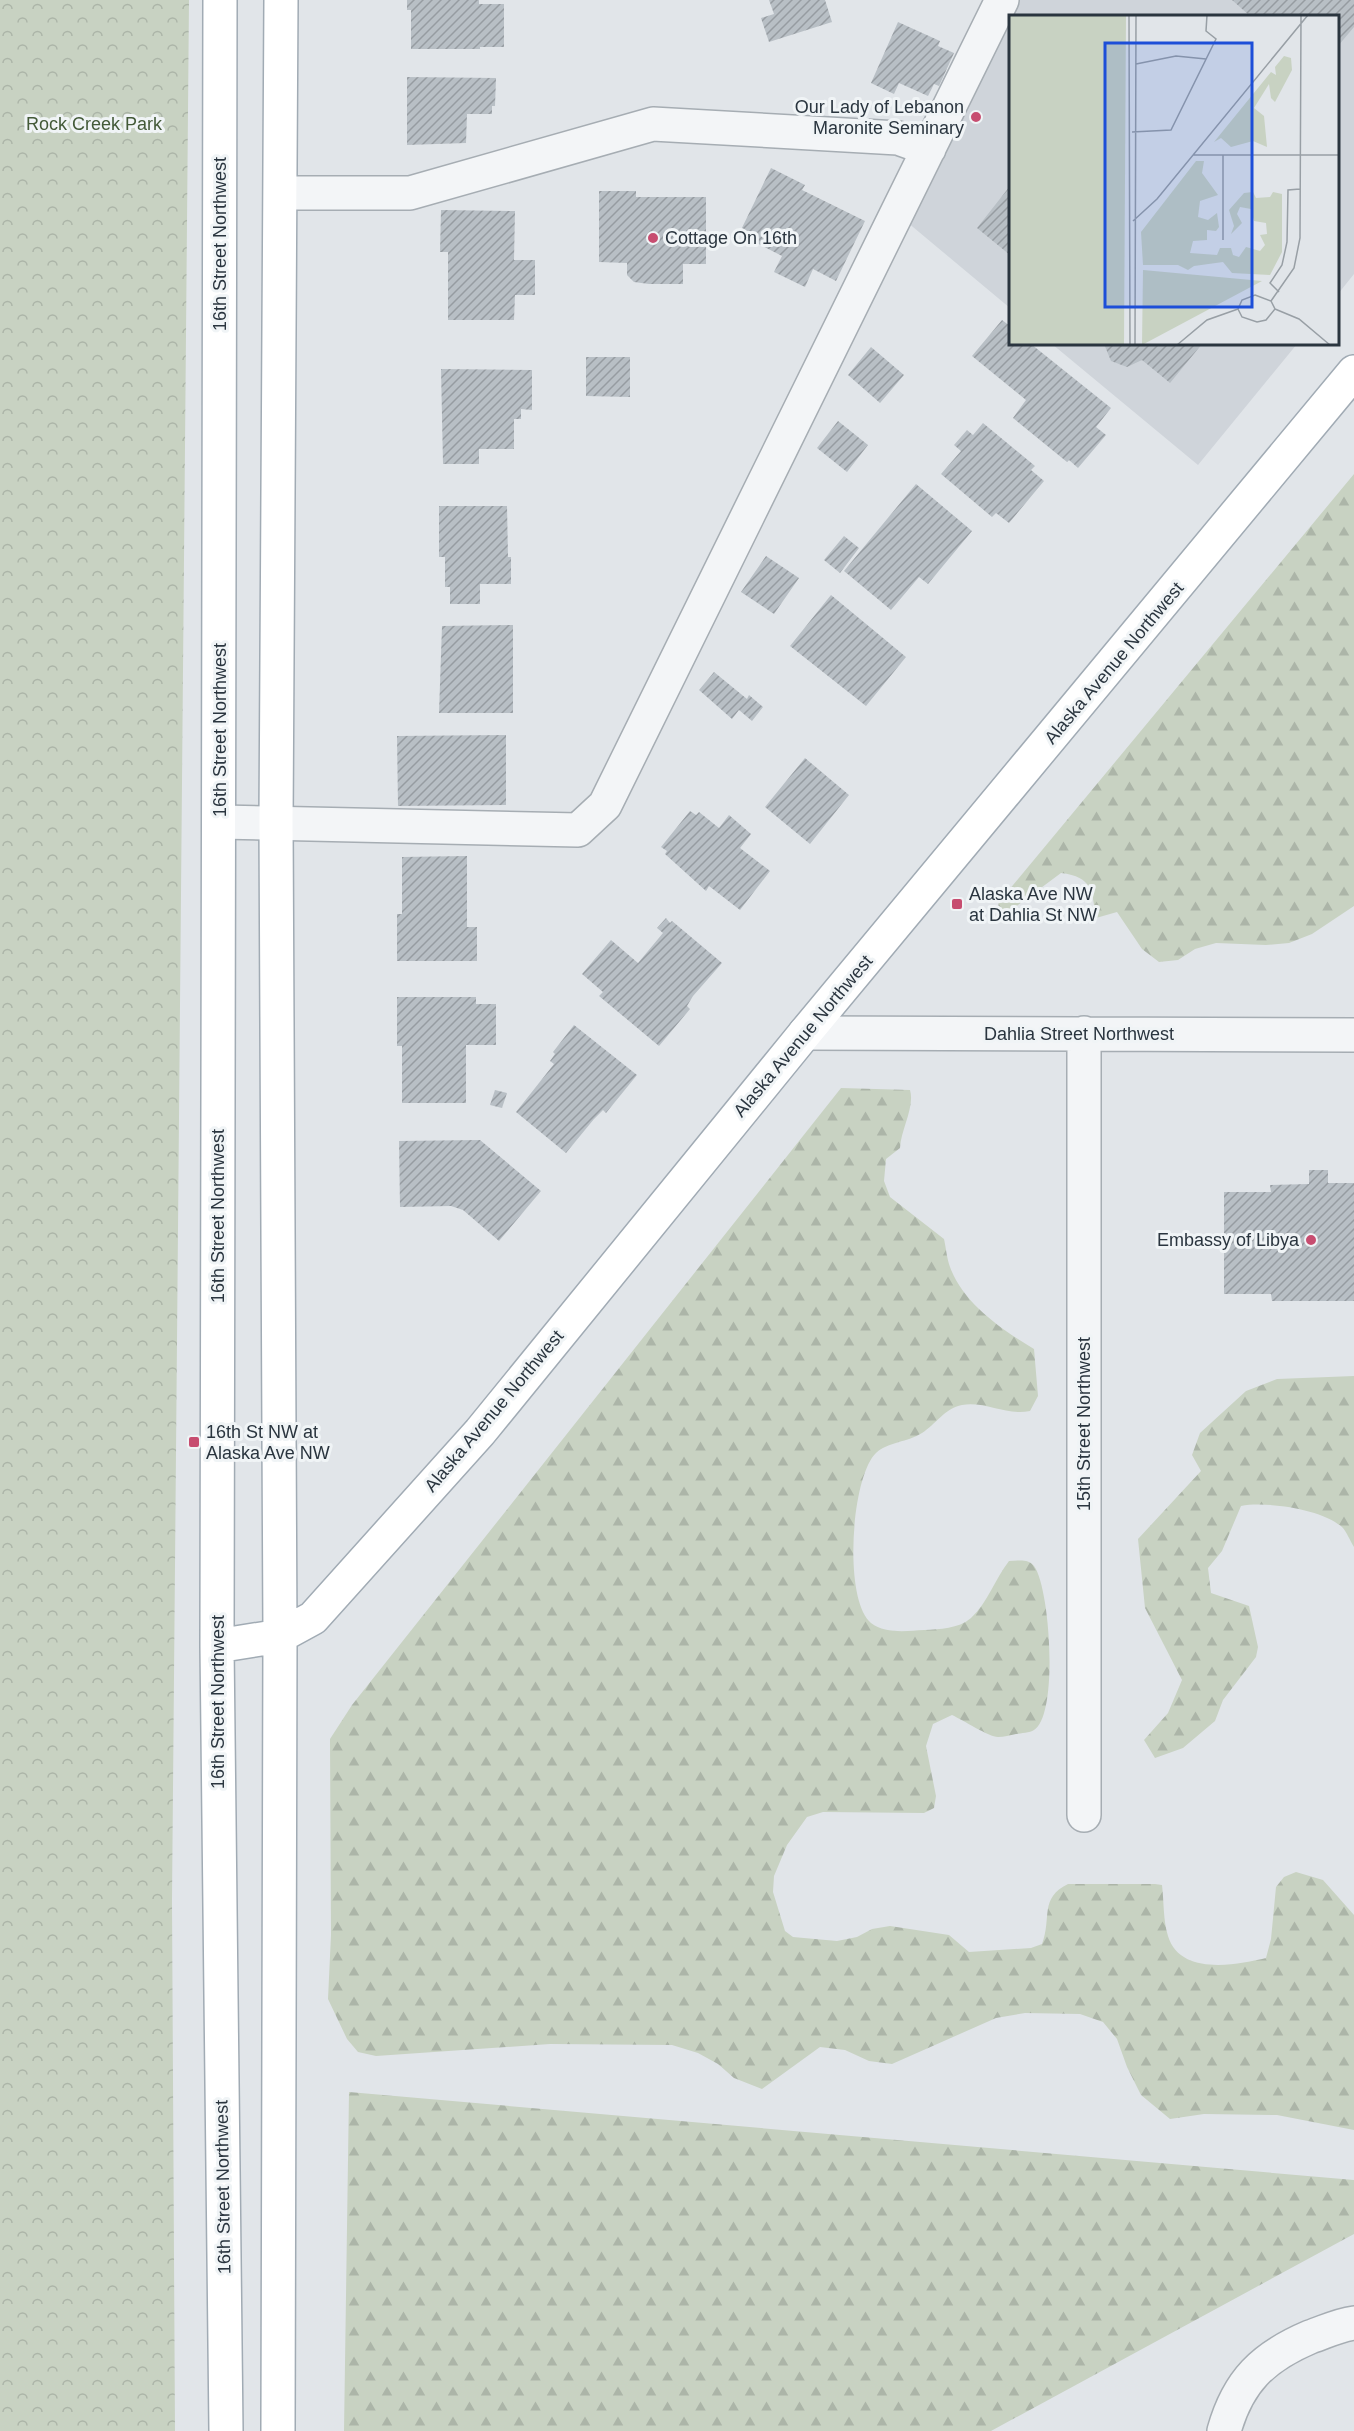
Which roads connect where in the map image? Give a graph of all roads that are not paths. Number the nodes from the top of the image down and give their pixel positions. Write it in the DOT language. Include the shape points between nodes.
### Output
graph roads {
  1 [pos="220,0"];
  2 [pos="282,0"];
  3 [pos="1002,0"];
  4 [pos="929,149"];
  5 [pos="281,193"];
  6 [pos="1354,372"];
  7 [pos="220,822"];
  8 [pos="276,822"];
  9 [pos="805,1033"];
  10 [pos="1084,1033"];
  11 [pos="1354,1035"];
  12 [pos="280,1636"];
  13 [pos="217,1646"];
  14 [pos="1084,1815"];
  15 [pos="1354,2323"];
  16 [pos="226,2431"];
  17 [pos="278,2431"];
  18 [pos="1224,2431"];
  1 -- 7 [label="main road, 16th Street Northwest"];
  2 -- 5 [label="main road"];
  3 -- 4 [label="street"];
  4 -- 5 [label="street" via="898,138 653,124 410,193"];
  4 -- 8 [label="street" via="605,805 578,830"];
  5 -- 8 [label="main road"];
  6 -- 9 [label="main road, Alaska Avenue Northwest"];
  7 -- 8 [label="street"];
  7 -- 13 [label="main road, 16th Street Northwest"];
  8 -- 12 [label="main road"];
  9 -- 10 [label="street, Dahlia Street Northwest"];
  9 -- 12 [label="main road, Alaska Avenue Northwest" via="480,1432 313,1618"];
  10 -- 11 [label="street, Dahlia Street Northwest"];
  10 -- 14 [label="street, 15th Street Northwest"];
  12 -- 13 [label="main road, Alaska Avenue Northwest"];
  12 -- 17 [label="main road"];
  13 -- 16 [label="main road, 16th Street Northwest"];
  15 -- 18 [label="street" via="1288,2346 1257,2367 1231,2405"];
}
